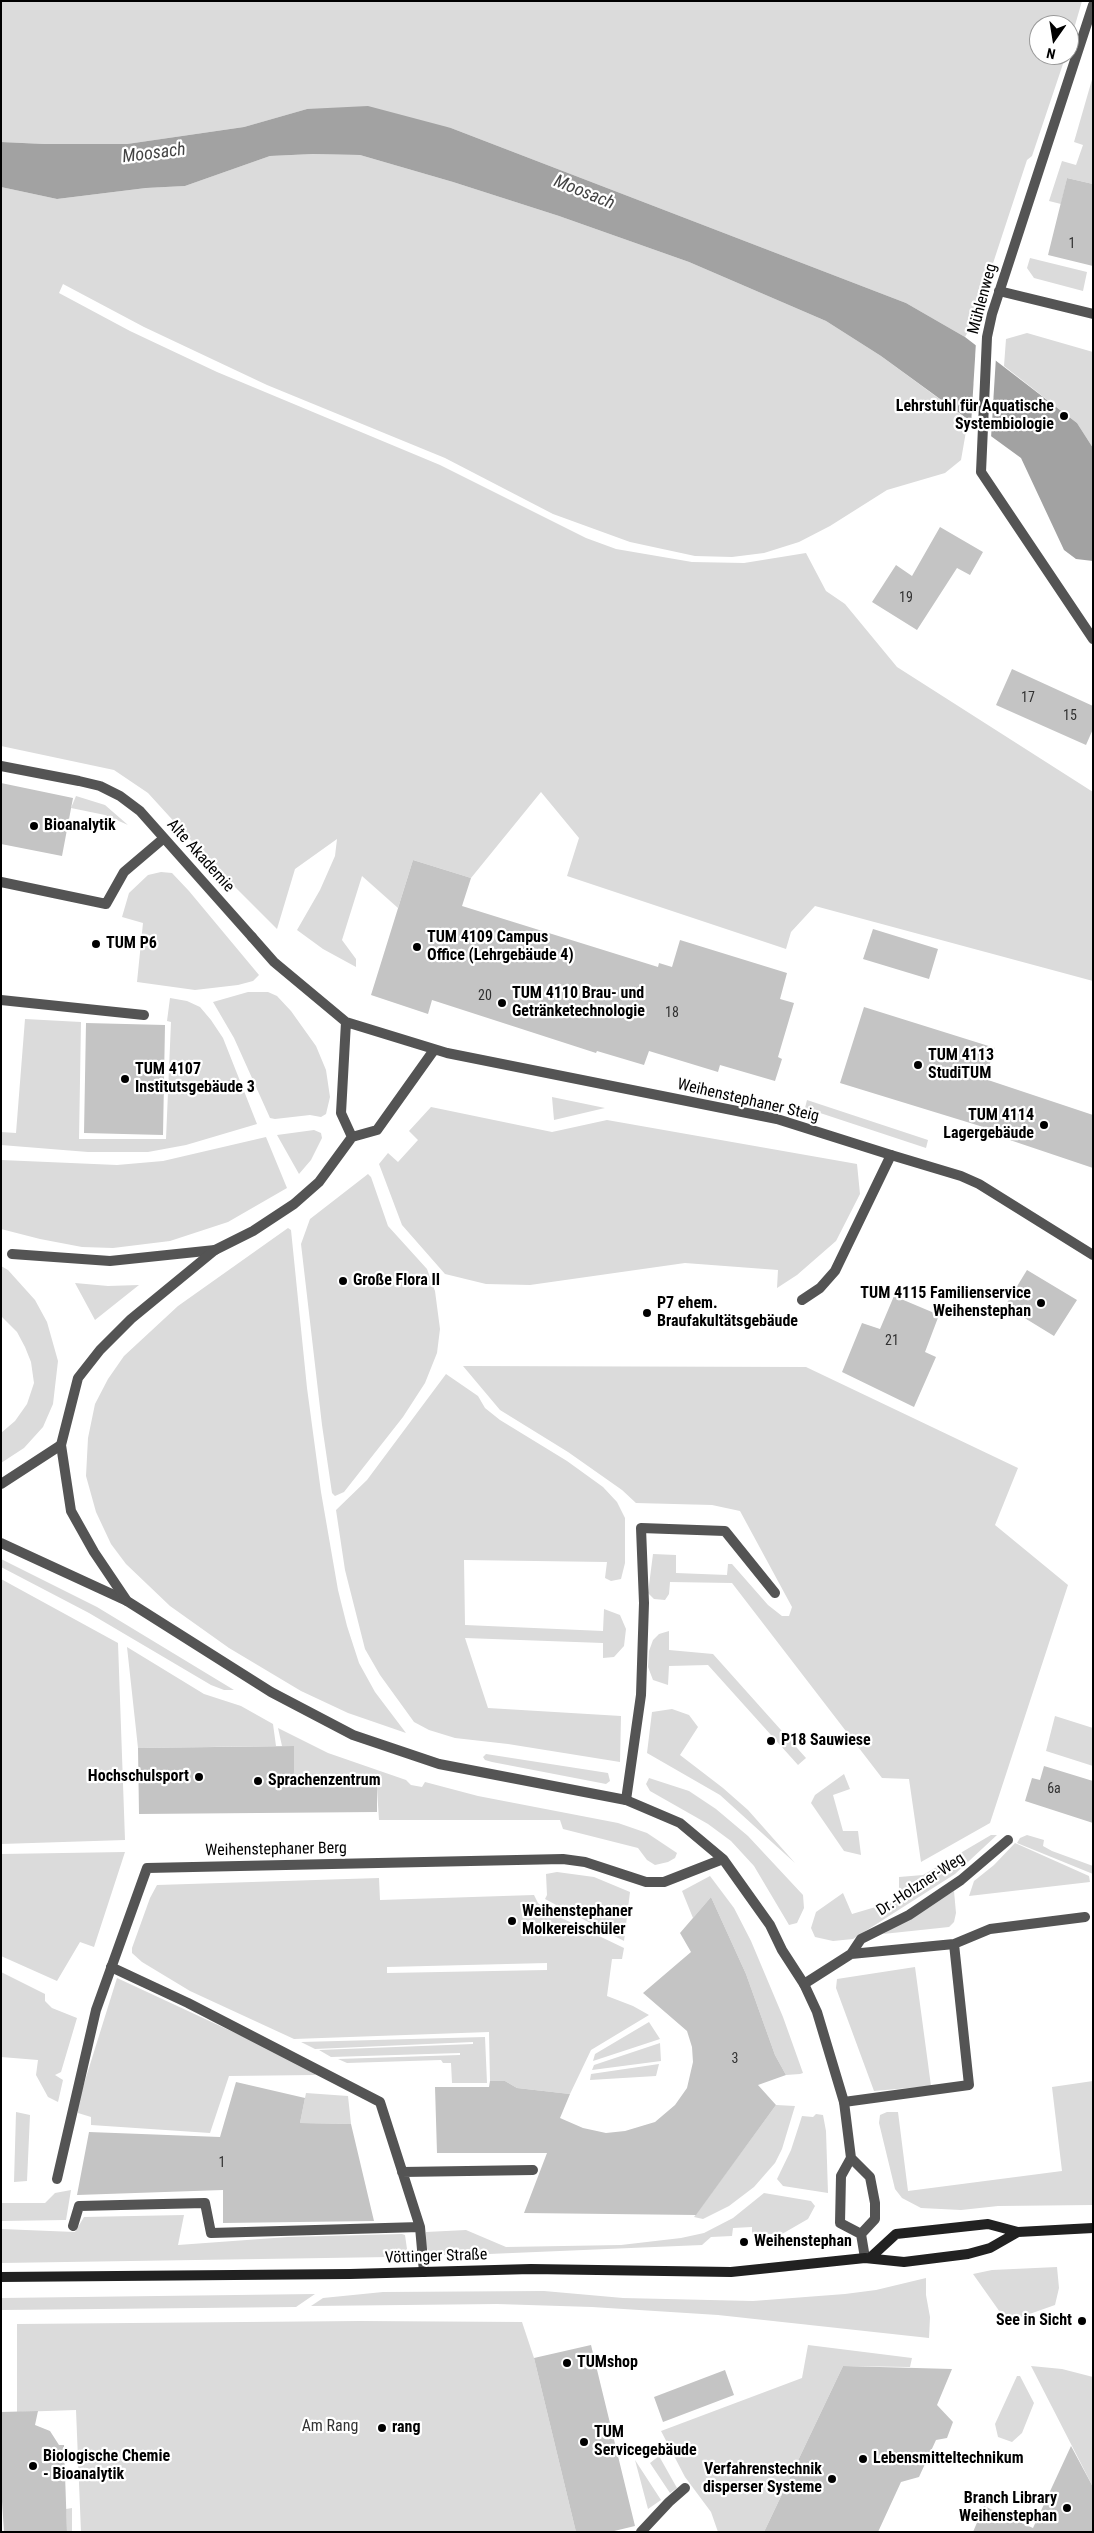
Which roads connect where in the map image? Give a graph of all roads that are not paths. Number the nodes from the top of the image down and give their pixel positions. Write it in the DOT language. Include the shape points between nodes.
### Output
graph roads {
  1 [pos="1093,5"];
  2 [pos="999,291"];
  3 [pos="1093,314"];
  4 [pos="1093,639"];
  5 [pos="1,766"];
  6 [pos="164,838"];
  7 [pos="1,882"];
  8 [pos="1,1000"];
  9 [pos="144,1015"];
  10 [pos="346,1022"];
  11 [pos="434,1050"];
  12 [pos="352,1137"];
  13 [pos="891,1155"];
  14 [pos="215,1250"];
  15 [pos="12,1254"];
  16 [pos="1093,1255"];
  17 [pos="802,1300"];
  18 [pos="61,1445"];
  19 [pos="1,1484"];
  20 [pos="1,1543"];
  21 [pos="775,1593"];
  22 [pos="127,1601"];
  23 [pos="626,1800"];
  24 [pos="1008,1840"];
  25 [pos="723,1859"];
  26 [pos="1084,1917"];
  27 [pos="954,1944"];
  28 [pos="851,1954"];
  29 [pos="111,1967"];
  30 [pos="804,1984"];
  31 [pos="844,2102"];
  32 [pos="851,2158"];
  33 [pos="533,2170"];
  34 [pos="402,2172"];
  35 [pos="57,2180"];
  36 [pos="72,2226"];
  37 [pos="420,2227"];
  38 [pos="1093,2228"];
  39 [pos="1018,2232"];
  40 [pos="861,2234"];
  41 [pos="868,2257"];
  42 [pos="424,2272"];
  43 [pos="1,2278"];
  44 [pos="685,2488"];
  45 [pos="641,2532"];
  1 -- 2 [label="street, Mühlenweg"];
  2 -- 3 [label="street"];
  2 -- 4 [label="street, Mühlenweg" via="987,337 981,472"];
  5 -- 6 [label="street, Alte Akademie" via="100,786 140,811"];
  6 -- 7 [label="street" via="124,872 106,904"];
  6 -- 10 [label="street, Alte Akademie" via="274,962"];
  8 -- 9 [label="street"];
  10 -- 11 [label="street"];
  10 -- 12 [label="street" via="341,1113"];
  11 -- 12 [label="street" via="377,1130"];
  11 -- 13 [label="street, Weihenstephaner Steig" via="777,1120"];
  12 -- 14 [label="street" via="318,1182 294,1204 253,1231"];
  13 -- 16 [label="street, Weihenstephaner Steig" via="979,1184"];
  13 -- 17 [label="street" via="835,1271 820,1288"];
  14 -- 15 [label="street" via="110,1261"];
  14 -- 18 [label="street" via="131,1319 100,1350 78,1378"];
  18 -- 19 [label="street"];
  18 -- 22 [label="street" via="71,1511"];
  20 -- 22 [label="street"];
  21 -- 23 [label="street" via="725,1531 641,1528 644,1603 641,1696"];
  22 -- 23 [label="street" via="271,1692 353,1735 439,1764"];
  23 -- 25 [label="street" via="680,1823"];
  24 -- 28 [label="street, Dr.-Holzner-Weg" via="962,1880 909,1915 862,1939"];
  25 -- 29 [label="street, Weihenstephaner Berg" via="664,1882 646,1882 586,1862 563,1859 147,1868"];
  25 -- 30 [label="street" via="770,1925"];
  26 -- 27 [label="street" via="990,1929"];
  27 -- 28 [label="street"];
  27 -- 31 [label="street" via="969,2084"];
  28 -- 30 [label="street"];
  29 -- 34 [label="street" via="380,2102"];
  29 -- 35 [label="street, Weihenstephaner Berg" via="96,2010"];
  30 -- 31 [label="street" via="832,2057"];
  31 -- 32 [label="street"];
  32 -- 40 [label="street" via="870,2177 875,2203 875,2219"];
  32 -- 40 [label="street" via="841,2176 840,2223"];
  33 -- 34 [label="street"];
  34 -- 37 [label="street"];
  36 -- 37 [label="street" via="79,2206 205,2204 211,2233"];
  37 -- 42 [label="street"];
  38 -- 39 [label="main road, Vöttinger Straße"];
  39 -- 41 [label="main road, Vöttinger Straße" via="990,2248 968,2254 904,2262"];
  39 -- 41 [label="main road, Vöttinger Straße" via="988,2224 896,2234"];
  40 -- 41 [label="street"];
  41 -- 42 [label="main road, Vöttinger Straße" via="731,2272 531,2269"];
  42 -- 43 [label="main road, Vöttinger Straße"];
  44 -- 45 [label="street"];
}
